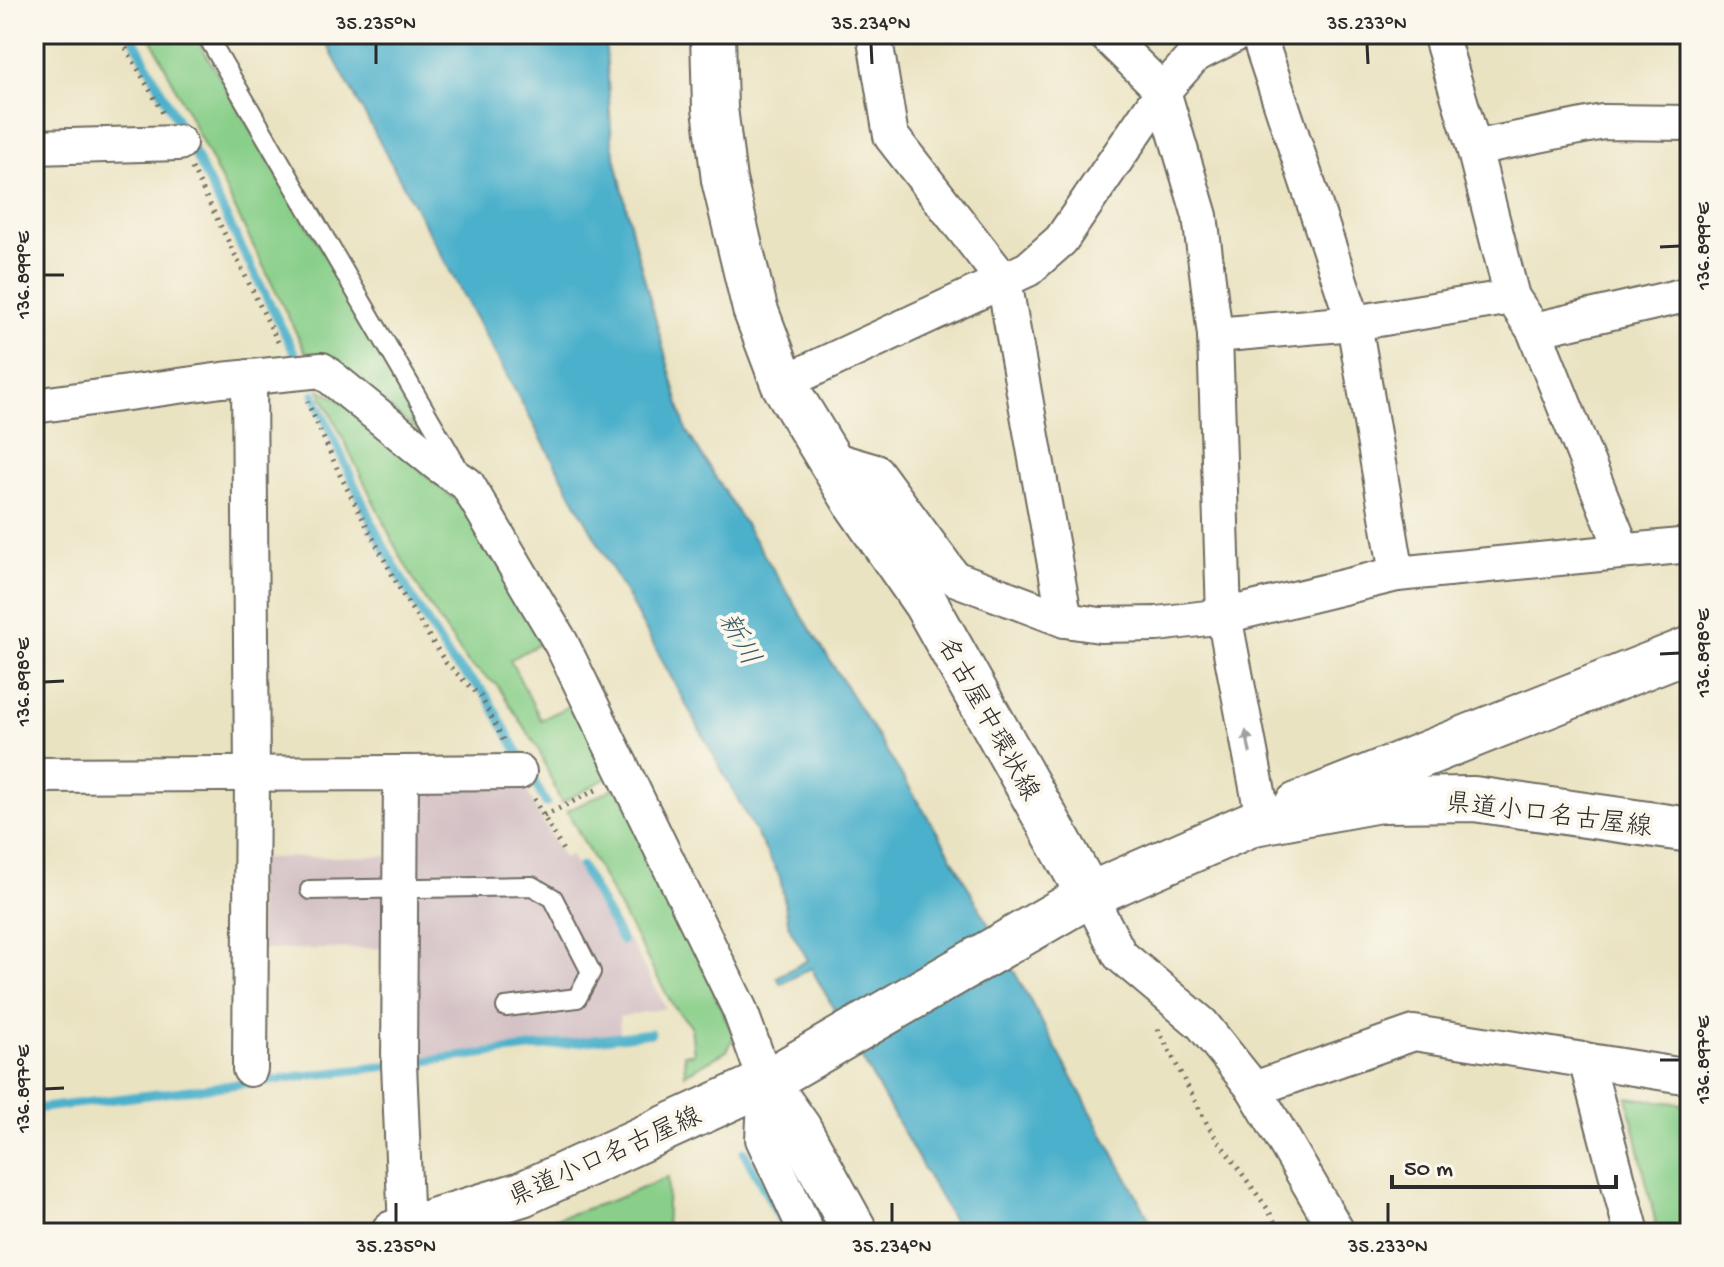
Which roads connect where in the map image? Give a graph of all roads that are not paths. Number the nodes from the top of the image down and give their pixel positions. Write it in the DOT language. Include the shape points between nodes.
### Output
graph roads {
  1 [pos="206,34"];
  2 [pos="713,34"];
  3 [pos="874,34"];
  4 [pos="1105,34"];
  5 [pos="1236,34"];
  6 [pos="1258,34"];
  7 [pos="1440,34"];
  8 [pos="1163,91"];
  9 [pos="1690,123"];
  10 [pos="179,143"];
  11 [pos="34,147"];
  12 [pos="1474,148"];
  13 [pos="1004,281"];
  14 [pos="1690,294"];
  15 [pos="1512,297"];
  16 [pos="1354,323"];
  17 [pos="1534,330"];
  18 [pos="1215,335"];
  19 [pos="249,377"];
  20 [pos="783,383"];
  21 [pos="34,406"];
  22 [pos="828,458"];
  23 [pos="467,484"];
  24 [pos="1690,545"];
  25 [pos="1623,551"];
  26 [pos="1397,574"];
  27 [pos="1224,616"];
  28 [pos="1065,620"];
  29 [pos="1690,649"];
  30 [pos="519,772"];
  31 [pos="401,773"];
  32 [pos="252,774"];
  33 [pos="34,775"];
  34 [pos="1259,820"];
  35 [pos="1690,830"];
  36 [pos="400,889"];
  37 [pos="310,890"];
  38 [pos="1075,903"];
  39 [pos="506,1007"];
  40 [pos="1586,1060"];
  41 [pos="250,1069"];
  42 [pos="779,1075"];
  43 [pos="1690,1077"];
  44 [pos="1254,1089"];
  45 [pos="399,1231"];
  46 [pos="807,1233"];
  47 [pos="856,1233"];
  48 [pos="1338,1233"];
  49 [pos="1632,1233"];
  1 -- 23 [label="lane"];
  2 -- 20 [label="main road, 名古屋中環状線" via="724,180 755,309"];
  3 -- 13 [label="street" via="891,136"];
  4 -- 8 [label="street"];
  5 -- 8 [label="street" via="1195,55"];
  6 -- 16 [label="street"];
  7 -- 12 [label="street"];
  8 -- 13 [label="street" via="1061,240 1028,269"];
  8 -- 18 [label="street" via="1200,216"];
  9 -- 12 [label="street" via="1603,122"];
  10 -- 11 [label="street"];
  12 -- 15 [label="street"];
  13 -- 20 [label="street"];
  13 -- 28 [label="street"];
  14 -- 17 [label="street"];
  15 -- 16 [label="street"];
  15 -- 17 [label="street"];
  16 -- 18 [label="street"];
  16 -- 26 [label="street"];
  17 -- 25 [label="street"];
  18 -- 27 [label="street"];
  19 -- 21 [label="street"];
  19 -- 23 [label="street" via="322,370"];
  19 -- 32 [label="street"];
  20 -- 22 [label="main road, 名古屋中環状線"];
  22 -- 28 [label="street" via="876,472 954,578"];
  22 -- 38 [label="main road, 名古屋中環状線" via="926,604"];
  23 -- 42 [label="street" via="561,643 739,1008"];
  24 -- 25 [label="street"];
  25 -- 26 [label="street"];
  26 -- 27 [label="street"];
  27 -- 28 [label="street" via="1157,624"];
  34 -- 27 [label="street, one-way"];
  29 -- 34 [label="main road"];
  30 -- 31 [label="street"];
  31 -- 32 [label="street"];
  31 -- 36 [label="street"];
  32 -- 33 [label="street"];
  32 -- 41 [label="street"];
  34 -- 35 [label="main road, 県道小口名古屋線" via="1380,800 1474,799"];
  34 -- 38 [label="main road, 県道小口名古屋線"];
  36 -- 37 [label="lane"];
  36 -- 39 [label="lane" via="532,886 553,898 591,972 577,998"];
  36 -- 45 [label="street"];
  38 -- 42 [label="main road"];
  38 -- 44 [label="street" via="1120,955 1202,1024"];
  40 -- 43 [label="street"];
  40 -- 44 [label="street" via="1414,1033"];
  40 -- 49 [label="street"];
  42 -- 45 [label="main road, 県道小口名古屋線" via="522,1194"];
  42 -- 46 [label="street" via="763,1139"];
  42 -- 47 [label="main road" via="799,1129"];
  44 -- 48 [label="street"];
}
